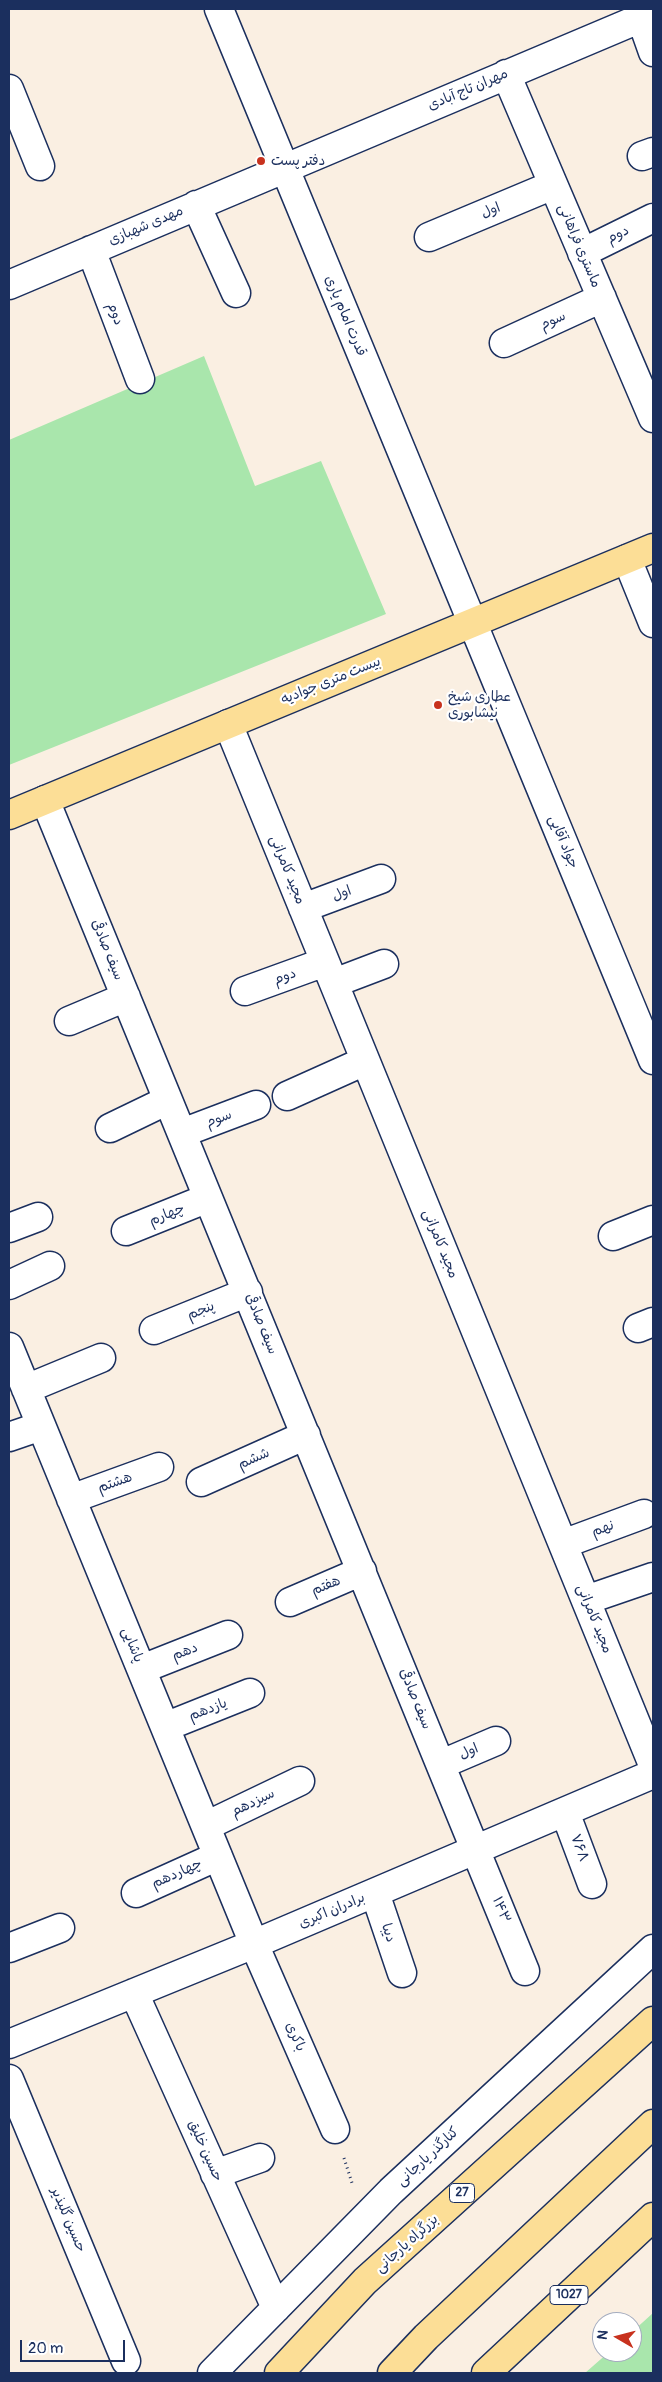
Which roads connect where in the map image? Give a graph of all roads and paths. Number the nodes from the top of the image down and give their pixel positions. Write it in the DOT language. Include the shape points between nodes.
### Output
graph roads {
  1 [pos="219,9"];
  2 [pos="647,15"];
  3 [pos="653,52"];
  4 [pos="506,74"];
  5 [pos="9,90"];
  6 [pos="40,166"];
  7 [pos="283,168"];
  8 [pos="554,185"];
  9 [pos="196,205"];
  10 [pos="653,218"];
  11 [pos="428,237"];
  12 [pos="91,250"];
  13 [pos="582,253"];
  14 [pos="9,285"];
  15 [pos="236,293"];
  16 [pos="602,298"];
  17 [pos="504,343"];
  18 [pos="140,379"];
  19 [pos="653,418"];
  20 [pos="653,548"];
  21 [pos="627,559"];
  22 [pos="472,623"];
  23 [pos="653,623"];
  24 [pos="228,724"];
  25 [pos="45,800"];
  26 [pos="9,815"];
  27 [pos="381,879"];
  28 [pos="303,908"];
  29 [pos="384,964"];
  30 [pos="329,972"];
  31 [pos="245,991"];
  32 [pos="126,998"];
  33 [pos="69,1021"];
  34 [pos="653,1060"];
  35 [pos="365,1061"];
  36 [pos="287,1096"];
  37 [pos="168,1100"];
  38 [pos="256,1105"];
  39 [pos="110,1128"];
  40 [pos="182,1133"];
  41 [pos="208,1198"];
  42 [pos="38,1217"];
  43 [pos="653,1220"];
  44 [pos="9,1228"];
  45 [pos="126,1232"];
  46 [pos="613,1236"];
  47 [pos="50,1266"];
  48 [pos="9,1284"];
  49 [pos="248,1292"];
  50 [pos="154,1330"];
  51 [pos="9,1347"];
  52 [pos="101,1358"];
  53 [pos="26,1389"];
  54 [pos="42,1426"];
  55 [pos="306,1435"];
  56 [pos="9,1437"];
  57 [pos="159,1467"];
  58 [pos="202,1482"];
  59 [pos="71,1499"];
  60 [pos="644,1514"];
  61 [pos="563,1544"];
  62 [pos="362,1571"];
  63 [pos="653,1577"];
  64 [pos="586,1600"];
  65 [pos="290,1602"];
  66 [pos="228,1635"];
  67 [pos="142,1669"];
  68 [pos="250,1694"];
  69 [pos="165,1727"];
  70 [pos="496,1741"];
  71 [pos="442,1764"];
  72 [pos="653,1765"];
  73 [pos="653,1774"];
  74 [pos="300,1780"];
  75 [pos="565,1812"];
  76 [pos="206,1826"];
  77 [pos="476,1849"];
  78 [pos="218,1856"];
  79 [pos="592,1884"];
  80 [pos="136,1893"];
  81 [pos="375,1893"];
  82 [pos="60,1928"];
  83 [pos="254,1944"];
  84 [pos="9,1948"];
  85 [pos="653,1949"];
  86 [pos="526,1971"];
  87 [pos="402,1973"];
  88 [pos="134,1993"];
  89 [pos="653,2021"];
  90 [pos="9,2044"];
  91 [pos="9,2079"];
  92 [pos="653,2124"];
  93 [pos="335,2129"];
  94 [pos="260,2158"];
  95 [pos="215,2174"];
  96 [pos="653,2217"];
  97 [pos="364,2220"];
  98 [pos="276,2308"];
  99 [pos="126,2361"];
  100 [pos="212,2373"];
  101 [pos="279,2373"];
  102 [pos="392,2373"];
  103 [pos="486,2373"];
  1 -- 7 [label="street, قدرت امام یاری"];
  2 -- 3 [label="street"];
  2 -- 4 [label="street, مهران تاج آبادی"];
  4 -- 7 [label="street, مهران تاج آبادی"];
  4 -- 8 [label="street, ماستری فراهانی"];
  5 -- 6 [label="street"];
  7 -- 9 [label="street, مهدی شهبازی"];
  7 -- 22 [label="street, قدرت امام یاری"];
  8 -- 11 [label="street, اول"];
  8 -- 13 [label="street, ماستری فراهانی"];
  9 -- 12 [label="street, مهدی شهبازی"];
  9 -- 15 [label="street"];
  10 -- 13 [label="street, دوم"];
  12 -- 14 [label="street, مهدی شهبازی"];
  12 -- 18 [label="street, دوم"];
  13 -- 16 [label="street, ماستری فراهانی"];
  16 -- 17 [label="street, سوم"];
  16 -- 19 [label="street, ماستری فراهانی"];
  20 -- 21 [label="main road, بیست متری جوادیه"];
  21 -- 22 [label="main road, بیست متری جوادیه"];
  21 -- 23 [label="street"];
  22 -- 24 [label="main road, بیست متری جوادیه"];
  22 -- 34 [label="street, جواد آقایی"];
  24 -- 25 [label="main road, بیست متری جوادیه"];
  24 -- 28 [label="street, مجید کامرانی"];
  25 -- 26 [label="main road, بیست متری جوادیه"];
  25 -- 32 [label="street, سیف صادقی"];
  27 -- 28 [label="street, اول"];
  28 -- 30 [label="street, مجید کامرانی"];
  29 -- 30 [label="street"];
  30 -- 31 [label="street, دوم"];
  30 -- 35 [label="street, مجید کامرانی"];
  32 -- 33 [label="street"];
  32 -- 37 [label="street, سیف صادقی"];
  35 -- 36 [label="street"];
  35 -- 61 [label="street, مجید کامرانی"];
  37 -- 39 [label="street"];
  37 -- 40 [label="street, سیف صادقی"];
  38 -- 40 [label="street, سوم"];
  40 -- 41 [label="street, سیف صادقی"];
  41 -- 45 [label="street, چهارم"];
  41 -- 49 [label="street, سیف صادقی"];
  42 -- 44 [label="street"];
  43 -- 46 [label="street"];
  47 -- 48 [label="street"];
  49 -- 50 [label="street, پنجم"];
  49 -- 55 [label="street, سیف صادقی"];
  51 -- 53 [label="street, پاشایی"];
  52 -- 53 [label="street"];
  53 -- 54 [label="street, پاشایی"];
  54 -- 56 [label="street"];
  54 -- 59 [label="street, پاشایی"];
  55 -- 58 [label="street, ششم"];
  55 -- 62 [label="street, سیف صادقی"];
  57 -- 59 [label="street, هشتم"];
  59 -- 67 [label="street, پاشایی"];
  60 -- 61 [label="street, نهم"];
  61 -- 64 [label="street, مجید کامرانی"];
  62 -- 65 [label="street, هفتم"];
  62 -- 71 [label="street, سیف صادقی"];
  63 -- 64 [label="street"];
  64 -- 72 [label="street, مجید کامرانی"];
  66 -- 67 [label="street, دهم"];
  67 -- 69 [label="street, پاشایی"];
  68 -- 69 [label="street, یازدهم"];
  69 -- 76 [label="street, پاشایی"];
  70 -- 71 [label="street, اول"];
  71 -- 77 [label="street, سیف صادقی"];
  73 -- 75 [label="street, برادران اکبری"];
  74 -- 76 [label="street, سیزدهم"];
  75 -- 77 [label="street, برادران اکبری"];
  75 -- 79 [label="street, ۷۶۸"];
  76 -- 78 [label="street, پاشایی"];
  77 -- 81 [label="street, برادران اکبری"];
  77 -- 86 [label="street, ۱۴۳"];
  78 -- 80 [label="street, چهاردهم"];
  78 -- 83 [label="street, پاشایی"];
  81 -- 83 [label="street, برادران اکبری"];
  81 -- 87 [label="street, دیبا"];
  82 -- 84 [label="street"];
  83 -- 88 [label="street, برادران اکبری"];
  83 -- 93 [label="street, باکری"];
  85 -- 97 [label="street, کنارگذر یارجانی" via="391,2191"];
  88 -- 90 [label="street, برادران اکبری"];
  88 -- 95 [label="street, حسین خلیق"];
  89 -- 101 [label="main road, بزرگراه یارجانی / 27" via="365,2282"];
  91 -- 99 [label="street, حسین گلپذیر"];
  92 -- 102 [label="main road" via="426,2337"];
  93 -- 97 [label="path"];
  94 -- 95 [label="street"];
  95 -- 98 [label="street, حسین خلیق"];
  96 -- 103 [label="main road, 1027"];
  97 -- 98 [label="street, کنارگذر یارجانی"];
  98 -- 100 [label="street, کنارگذر یارجانی"];
}
